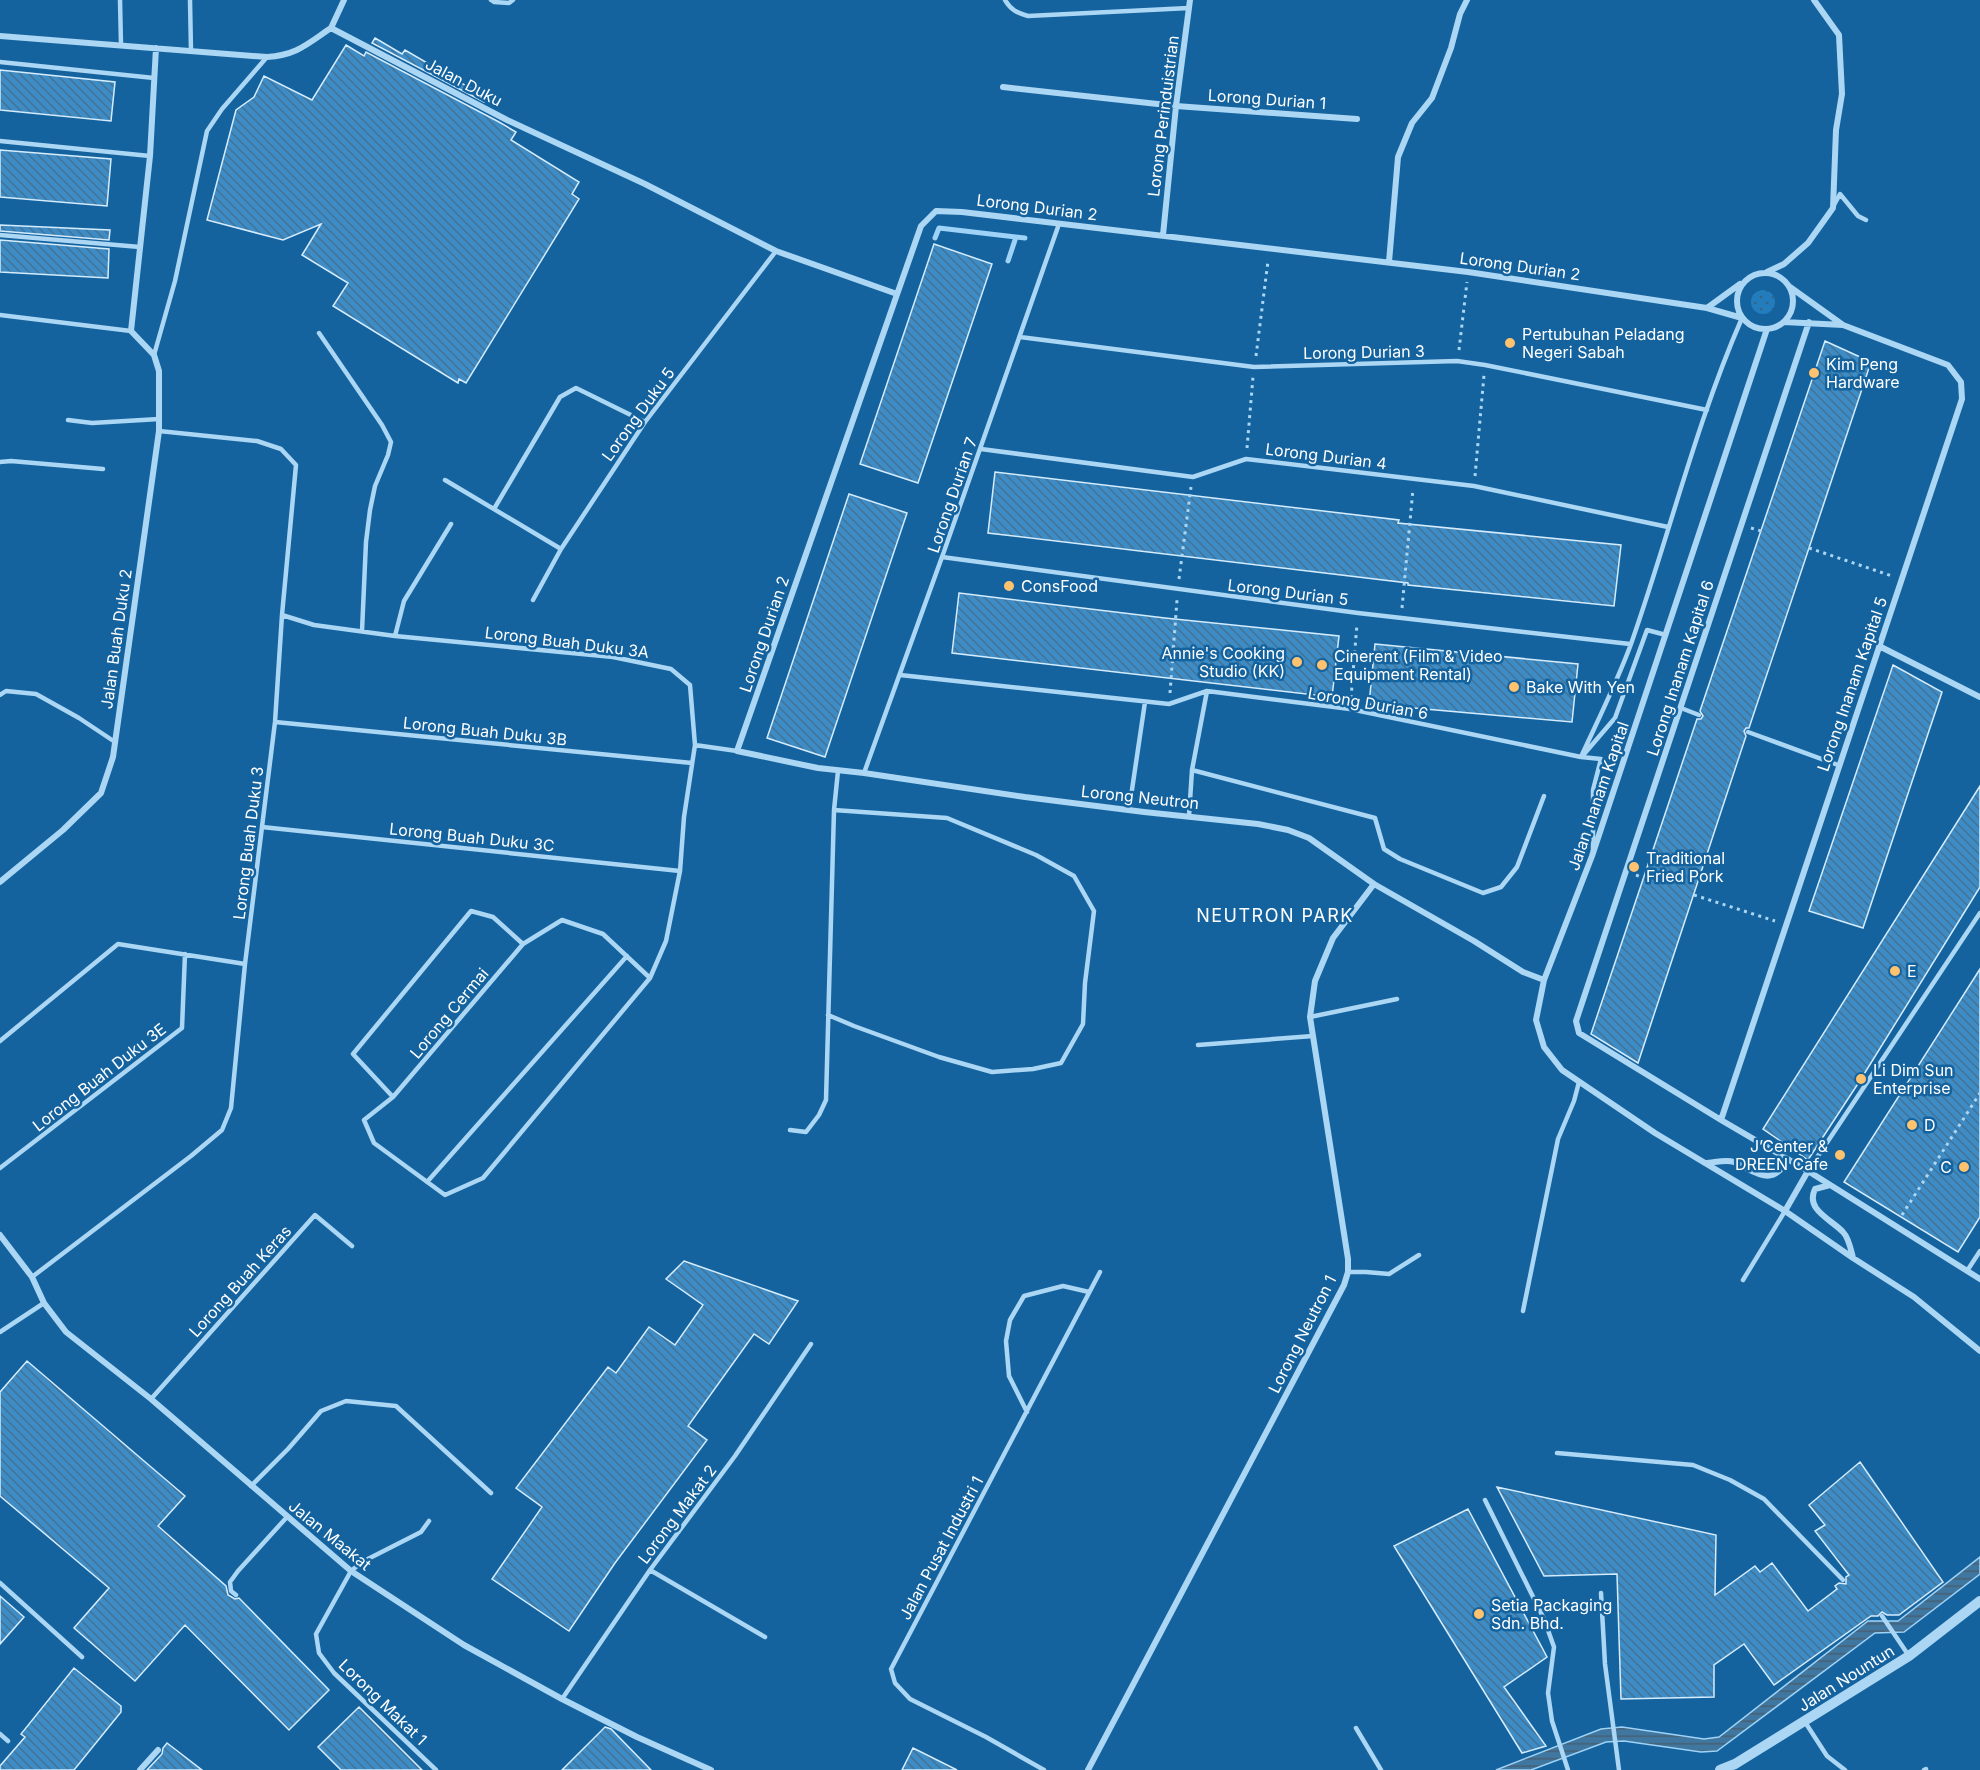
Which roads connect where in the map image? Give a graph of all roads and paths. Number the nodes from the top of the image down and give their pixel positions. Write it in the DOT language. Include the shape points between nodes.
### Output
graph roads {
  1 [pos="120,0"];
  2 [pos="190,0"];
  3 [pos="344,0"];
  4 [pos="491,0"];
  5 [pos="513,0"];
  6 [pos="1005,0"];
  7 [pos="1190,0"];
  8 [pos="1467,0"];
  9 [pos="1815,0"];
  10 [pos="1189,8"];
  11 [pos="331,28"];
  12 [pos="0,36"];
  13 [pos="121,45"];
  14 [pos="156,48"];
  15 [pos="191,51"];
  16 [pos="267,57"];
  17 [pos="0,62"];
  18 [pos="154,78"];
  19 [pos="1003,87"];
  20 [pos="1176,105"];
  21 [pos="1357,119"];
  22 [pos="0,141"];
  23 [pos="150,156"];
  24 [pos="1833,208"];
  25 [pos="1866,220"];
  26 [pos="1059,224"];
  27 [pos="0,235"];
  28 [pos="1163,235"];
  29 [pos="140,247"];
  30 [pos="1270,248"];
  31 [pos="776,251"];
  32 [pos="1389,262"];
  33 [pos="1468,272"];
  34 [pos="1767,272"];
  35 [pos="1748,278"];
  36 [pos="1790,287"];
  37 [pos="897,294"];
  38 [pos="1707,308"];
  39 [pos="0,315"];
  40 [pos="1742,318"];
  41 [pos="1784,322"];
  42 [pos="1809,322"];
  43 [pos="1843,325"];
  44 [pos="1767,329"];
  45 [pos="131,331"];
  46 [pos="319,333"];
  47 [pos="1020,337"];
  48 [pos="154,355"];
  49 [pos="1457,361"];
  50 [pos="1485,365"];
  51 [pos="1254,367"];
  52 [pos="1707,410"];
  53 [pos="159,419"];
  54 [pos="68,420"];
  55 [pos="645,422"];
  56 [pos="159,431"];
  57 [pos="981,449"];
  58 [pos="1246,459"];
  59 [pos="0,462"];
  60 [pos="103,469"];
  61 [pos="1192,477"];
  62 [pos="1413,478"];
  63 [pos="445,480"];
  64 [pos="1474,486"];
  65 [pos="494,509"];
  66 [pos="451,524"];
  67 [pos="1668,527"];
  68 [pos="1809,548"];
  69 [pos="561,549"];
  70 [pos="942,557"];
  71 [pos="1902,579"];
  72 [pos="1178,590"];
  73 [pos="533,600"];
  74 [pos="1358,614"];
  75 [pos="282,615"];
  76 [pos="1401,618"];
  77 [pos="362,631"];
  78 [pos="1666,635"];
  79 [pos="395,636"];
  80 [pos="1630,644"];
  81 [pos="1879,646"];
  82 [pos="900,675"];
  83 [pos="1207,691"];
  84 [pos="0,695"];
  85 [pos="1980,697"];
  86 [pos="1145,702"];
  87 [pos="1169,704"];
  88 [pos="1681,708"];
  89 [pos="1350,709"];
  90 [pos="1699,715"];
  91 [pos="275,722"];
  92 [pos="1748,732"];
  93 [pos="115,742"];
  94 [pos="694,745"];
  95 [pos="737,751"];
  96 [pos="1581,757"];
  97 [pos="692,763"];
  98 [pos="1838,765"];
  99 [pos="1192,770"];
  100 [pos="838,771"];
  101 [pos="864,772"];
  102 [pos="1544,796"];
  103 [pos="834,810"];
  104 [pos="1129,810"];
  105 [pos="1189,816"];
  106 [pos="262,827"];
  107 [pos="1593,856"];
  108 [pos="680,871"];
  109 [pos="0,882"];
  110 [pos="1374,884"];
  111 [pos="1694,895"];
  112 [pos="1980,913"];
  113 [pos="1787,925"];
  114 [pos="523,944"];
  115 [pos="185,954"];
  116 [pos="627,956"];
  117 [pos="245,964"];
  118 [pos="650,978"];
  119 [pos="1544,980"];
  120 [pos="1397,999"];
  121 [pos="828,1015"];
  122 [pos="1310,1017"];
  123 [pos="1313,1036"];
  124 [pos="0,1041"];
  125 [pos="1198,1045"];
  126 [pos="1579,1082"];
  127 [pos="1980,1093"];
  128 [pos="393,1097"];
  129 [pos="1721,1120"];
  130 [pos="790,1130"];
  131 [pos="1787,1159"];
  132 [pos="1704,1163"];
  133 [pos="0,1168"];
  134 [pos="1808,1171"];
  135 [pos="427,1182"];
  136 [pos="1830,1185"];
  137 [pos="1785,1211"];
  138 [pos="1902,1215"];
  139 [pos="0,1235"];
  140 [pos="352,1246"];
  141 [pos="1980,1251"];
  142 [pos="1419,1255"];
  143 [pos="1853,1258"];
  144 [pos="1967,1271"];
  145 [pos="1100,1272"];
  146 [pos="1348,1272"];
  147 [pos="32,1277"];
  148 [pos="1980,1279"];
  149 [pos="1743,1280"];
  150 [pos="1089,1292"];
  151 [pos="44,1303"];
  152 [pos="1523,1311"];
  153 [pos="0,1332"];
  154 [pos="811,1344"];
  155 [pos="1980,1351"];
  156 [pos="151,1399"];
  157 [pos="1027,1412"];
  158 [pos="1557,1453"];
  159 [pos="251,1486"];
  160 [pos="491,1493"];
  161 [pos="1485,1500"];
  162 [pos="287,1517"];
  163 [pos="429,1521"];
  164 [pos="650,1570"];
  165 [pos="351,1571"];
  166 [pos="1843,1580"];
  167 [pos="0,1583"];
  168 [pos="1601,1593"];
  169 [pos="236,1595"];
  170 [pos="1980,1601"];
  171 [pos="1882,1616"];
  172 [pos="765,1637"];
  173 [pos="1909,1656"];
  174 [pos="82,1657"];
  175 [pos="562,1699"];
  176 [pos="1804,1721"];
  177 [pos="1356,1728"];
  178 [pos="0,1734"];
  179 [pos="8,1741"];
  180 [pos="158,1750"];
  181 [pos="140,1770"];
  182 [pos="436,1770"];
  183 [pos="711,1770"];
  184 [pos="1044,1770"];
  185 [pos="1088,1770"];
  186 [pos="1382,1770"];
  187 [pos="1568,1770"];
  188 [pos="1619,1770"];
  189 [pos="1720,1770"];
  190 [pos="1845,1770"];
  1 -- 13 [label="lane"];
  2 -- 15 [label="lane"];
  3 -- 11 [label="street"];
  4 -- 5 [label="lane"];
  6 -- 10 [label="lane" via="1010,8 1028,16"];
  7 -- 10 [label="street, Lorong Perinduistrian"];
  8 -- 32 [label="street" via="1432,98 1412,123 1398,157"];
  9 -- 24 [label="street" via="1839,35 1842,94 1836,130"];
  10 -- 20 [label="street, Lorong Perinduistrian"];
  11 -- 16 [label="street" via="286,56"];
  11 -- 31 [label="street, Jalan Duku" via="507,120"];
  12 -- 13 [label="street"];
  13 -- 14 [label="street"];
  14 -- 15 [label="street"];
  14 -- 18 [label="street"];
  15 -- 16 [label="street"];
  16 -- 48 [label="lane" via="207,131 175,281"];
  17 -- 18 [label="lane"];
  18 -- 23 [label="street"];
  19 -- 20 [label="street, Lorong Durian 1"];
  20 -- 21 [label="street, Lorong Durian 1"];
  20 -- 28 [label="street, Lorong Perinduistrian"];
  22 -- 23 [label="lane"];
  23 -- 29 [label="street"];
  24 -- 25 [label="lane" via="1840,194"];
  24 -- 34 [label="street" via="1808,243 1784,264"];
  26 -- 28 [label="street, Lorong Durian 2"];
  26 -- 37 [label="street, Lorong Durian 2" via="936,211 921,226"];
  26 -- 47 [label="lane, Lorong Durian 7"];
  27 -- 29 [label="lane"];
  28 -- 30 [label="street, Lorong Durian 2"];
  29 -- 45 [label="street"];
  30 -- 32 [label="street, Lorong Durian 2"];
  30 -- 51 [label="path"];
  31 -- 37 [label="street, Jalan Duku"];
  31 -- 55 [label="lane, Lorong Duku 5"];
  32 -- 33 [label="street, Lorong Durian 2"];
  33 -- 38 [label="street, Lorong Durian 2"];
  33 -- 49 [label="path"];
  34 -- 35 [label="street"];
  34 -- 36 [label="street" via="1784,279"];
  35 -- 38 [label="street"];
  35 -- 40 [label="street" via="1736,301"];
  36 -- 41 [label="street" via="1793,305"];
  36 -- 43 [label="street, Lorong Inanam Kapital 5"];
  37 -- 95 [label="street, Lorong Durian 2"];
  38 -- 40 [label="street, Lorong Durian 2"];
  39 -- 45 [label="lane"];
  40 -- 44 [label="street"];
  40 -- 52 [label="lane"];
  41 -- 42 [label="street, Lorong Inanam Kapital 5"];
  41 -- 44 [label="street"];
  42 -- 43 [label="street, Lorong Inanam Kapital 5"];
  42 -- 88 [label="street, Lorong Inanam Kapital 6"];
  43 -- 71 [label="street, Lorong Inanam Kapital 5" via="1948,365 1961,382 1962,399"];
  44 -- 78 [label="street, Jalan Inanam Kapital"];
  45 -- 48 [label="street"];
  46 -- 77 [label="lane" via="391,442 370,510"];
  47 -- 51 [label="lane, Lorong Durian 3"];
  47 -- 57 [label="lane, Lorong Durian 7"];
  48 -- 53 [label="street, Jalan Buah Duku 2" via="159,371"];
  49 -- 50 [label="lane, Lorong Durian 3"];
  49 -- 51 [label="lane, Lorong Durian 3"];
  50 -- 52 [label="lane, Lorong Durian 3"];
  50 -- 64 [label="path"];
  51 -- 58 [label="path"];
  52 -- 67 [label="lane"];
  53 -- 54 [label="lane" via="92,423"];
  53 -- 56 [label="street, Jalan Buah Duku 2"];
  55 -- 65 [label="lane" via="576,388 560,397"];
  55 -- 69 [label="lane, Lorong Duku 5"];
  56 -- 75 [label="lane, Lorong Buah Duku 3" via="257,441 281,448 296,465"];
  56 -- 93 [label="street, Jalan Buah Duku 2"];
  57 -- 61 [label="lane, Lorong Durian 4"];
  57 -- 70 [label="lane, Lorong Durian 7"];
  58 -- 61 [label="lane, Lorong Durian 4"];
  58 -- 62 [label="lane, Lorong Durian 4"];
  59 -- 60 [label="lane"];
  61 -- 72 [label="path"];
  62 -- 64 [label="lane, Lorong Durian 4"];
  62 -- 76 [label="path"];
  63 -- 65 [label="lane"];
  64 -- 67 [label="lane, Lorong Durian 4"];
  65 -- 69 [label="lane"];
  66 -- 79 [label="lane" via="404,602"];
  67 -- 80 [label="lane"];
  68 -- 71 [label="path"];
  69 -- 73 [label="lane, Lorong Duku 5"];
  70 -- 72 [label="lane, Lorong Durian 5"];
  70 -- 82 [label="lane, Lorong Durian 7"];
  71 -- 81 [label="street, Lorong Inanam Kapital 5"];
  72 -- 74 [label="lane, Lorong Durian 5"];
  72 -- 87 [label="path"];
  74 -- 76 [label="lane, Lorong Durian 5"];
  74 -- 89 [label="path"];
  75 -- 77 [label="lane, Lorong Buah Duku 3A" via="314,625"];
  75 -- 91 [label="lane, Lorong Buah Duku 3"];
  76 -- 80 [label="lane, Lorong Durian 5"];
  77 -- 79 [label="lane, Lorong Buah Duku 3A"];
  78 -- 96 [label="lane" via="1647,630 1615,718"];
  78 -- 107 [label="street, Jalan Inanam Kapital"];
  79 -- 94 [label="lane, Lorong Buah Duku 3A" via="613,657 671,669 690,685"];
  80 -- 96 [label="lane"];
  81 -- 85 [label="street"];
  81 -- 98 [label="street, Lorong Inanam Kapital 5"];
  82 -- 86 [label="lane, Lorong Durian 6"];
  82 -- 101 [label="lane, Lorong Durian 7"];
  83 -- 87 [label="lane, Lorong Durian 6"];
  83 -- 89 [label="lane, Lorong Durian 6"];
  83 -- 99 [label="lane"];
  84 -- 93 [label="lane" via="6,691 36,694"];
  86 -- 87 [label="lane, Lorong Durian 6"];
  86 -- 104 [label="lane"];
  88 -- 90 [label="lane"];
  88 -- 129 [label="street, Lorong Inanam Kapital 6" via="1575,1021 1579,1033"];
  89 -- 96 [label="lane, Lorong Durian 6"];
  91 -- 97 [label="lane, Lorong Buah Duku 3B"];
  91 -- 106 [label="lane, Lorong Buah Duku 3"];
  92 -- 98 [label="lane"];
  93 -- 109 [label="street, Jalan Buah Duku 2" via="101,793"];
  94 -- 95 [label="lane, Lorong Neutron"];
  94 -- 97 [label="lane, Lorong Buah Duku 3A"];
  95 -- 100 [label="street, Lorong Neutron"];
  96 -- 107 [label="lane, Lorong Durian 6" via="1601,759 1593,790"];
  97 -- 108 [label="lane, Lorong Buah Duku 3A"];
  98 -- 113 [label="street, Lorong Inanam Kapital 5"];
  99 -- 102 [label="lane" via="1375,818 1384,849 1483,893 1501,887 1517,867"];
  99 -- 105 [label="lane"];
  100 -- 101 [label="street, Lorong Neutron"];
  100 -- 103 [label="lane"];
  101 -- 104 [label="street, Lorong Neutron"];
  103 -- 121 [label="lane"];
  103 -- 121 [label="lane" via="947,818 1036,855 1074,876 1094,911 1083,1024 1061,1063 992,1072 939,1057"];
  104 -- 105 [label="street, Lorong Neutron"];
  105 -- 110 [label="street, Lorong Neutron" via="1288,830 1309,838"];
  106 -- 108 [label="lane, Lorong Buah Duku 3C"];
  106 -- 117 [label="lane, Lorong Buah Duku 3"];
  107 -- 119 [label="street, Jalan Inanam Kapital"];
  108 -- 118 [label="lane, Lorong Buah Duku 3A" via="666,941"];
  110 -- 119 [label="street, Lorong Neutron" via="1523,972"];
  110 -- 122 [label="street, Lorong Neutron 1" via="1333,938 1315,981"];
  111 -- 113 [label="path"];
  112 -- 134 [label="lane"];
  113 -- 129 [label="street, Lorong Inanam Kapital 5"];
  114 -- 116 [label="lane, Lorong Cermai" via="561,920 603,934"];
  114 -- 128 [label="lane, Lorong Cermai"];
  114 -- 128 [label="lane" via="493,917 471,911 353,1054"];
  115 -- 117 [label="lane"];
  115 -- 124 [label="lane" via="118,944"];
  115 -- 133 [label="lane, Lorong Buah Duku 3E" via="182,1028"];
  116 -- 118 [label="lane"];
  116 -- 135 [label="lane"];
  117 -- 147 [label="lane, Lorong Buah Duku 3" via="231,1108 222,1130"];
  118 -- 135 [label="lane, Lorong Buah Duku 3A" via="483,1178 445,1195"];
  119 -- 126 [label="street, Jalan Inanam Kapital" via="1536,1020 1544,1047 1562,1070"];
  120 -- 122 [label="lane"];
  121 -- 130 [label="lane" via="826,1100 806,1132"];
  122 -- 123 [label="street, Lorong Neutron 1"];
  123 -- 125 [label="lane"];
  123 -- 146 [label="street, Lorong Neutron 1"];
  126 -- 132 [label="street, Jalan Inanam Kapital"];
  126 -- 152 [label="lane" via="1558,1139"];
  127 -- 138 [label="path"];
  128 -- 135 [label="lane, Lorong Cermai" via="364,1120 374,1143"];
  129 -- 131 [label="street"];
  131 -- 132 [label="street" via="1783,1167 1769,1175 1752,1173 1732,1161"];
  131 -- 134 [label="street"];
  132 -- 137 [label="street, Jalan Inanam Kapital"];
  134 -- 136 [label="street"];
  134 -- 137 [label="street"];
  136 -- 143 [label="street" via="1815,1189 1813,1203 1845,1234"];
  136 -- 144 [label="street"];
  137 -- 143 [label="street, Jalan Inanam Kapital"];
  137 -- 149 [label="lane"];
  139 -- 147 [label="street, Jalan Maakat"];
  140 -- 156 [label="lane, Lorong Buah Keras" via="315,1215"];
  141 -- 144 [label="lane"];
  142 -- 146 [label="lane" via="1389,1274"];
  143 -- 155 [label="street, Jalan Inanam Kapital" via="1914,1297"];
  144 -- 148 [label="street"];
  145 -- 150 [label="lane, Jalan Pusat Industri 1"];
  146 -- 185 [label="street, Lorong Neutron 1" via="1338,1298"];
  147 -- 151 [label="street, Jalan Maakat"];
  150 -- 157 [label="lane, Jalan Pusat Industri 1"];
  150 -- 157 [label="lane" via="1063,1286 1024,1296 1010,1320 1006,1341 1009,1376"];
  151 -- 153 [label="lane"];
  151 -- 156 [label="street, Jalan Maakat" via="66,1332"];
  154 -- 164 [label="lane, Lorong Makat 2" via="735,1456"];
  156 -- 159 [label="street, Jalan Maakat"];
  157 -- 184 [label="lane, Jalan Pusat Industri 1" via="891,1669 895,1683 910,1699"];
  158 -- 166 [label="lane" via="1693,1465 1730,1480 1764,1499"];
  159 -- 160 [label="lane" via="321,1411 346,1401 396,1406"];
  159 -- 162 [label="street, Jalan Maakat"];
  161 -- 187 [label="lane" via="1554,1647 1548,1694 1552,1721"];
  162 -- 165 [label="street, Jalan Maakat"];
  162 -- 169 [label="lane" via="237,1571 230,1582"];
  163 -- 165 [label="lane, Lorong Makat 1" via="421,1532"];
  164 -- 172 [label="lane"];
  164 -- 175 [label="lane, Lorong Makat 2"];
  165 -- 175 [label="street, Jalan Maakat" via="464,1645"];
  165 -- 182 [label="lane, Lorong Makat 1" via="316,1634 319,1653 334,1673"];
  167 -- 174 [label="lane"];
  168 -- 188 [label="lane" via="1605,1664"];
  170 -- 173 [label="street, Jalan Nountun"];
  171 -- 173 [label="lane"];
  173 -- 176 [label="street, Jalan Nountun"];
  175 -- 183 [label="street, Jalan Maakat"];
  176 -- 189 [label="street, Jalan Nountun"];
  176 -- 190 [label="lane" via="1827,1756"];
  177 -- 186 [label="lane"];
  178 -- 179 [label="lane"];
  180 -- 181 [label="street"];
}
